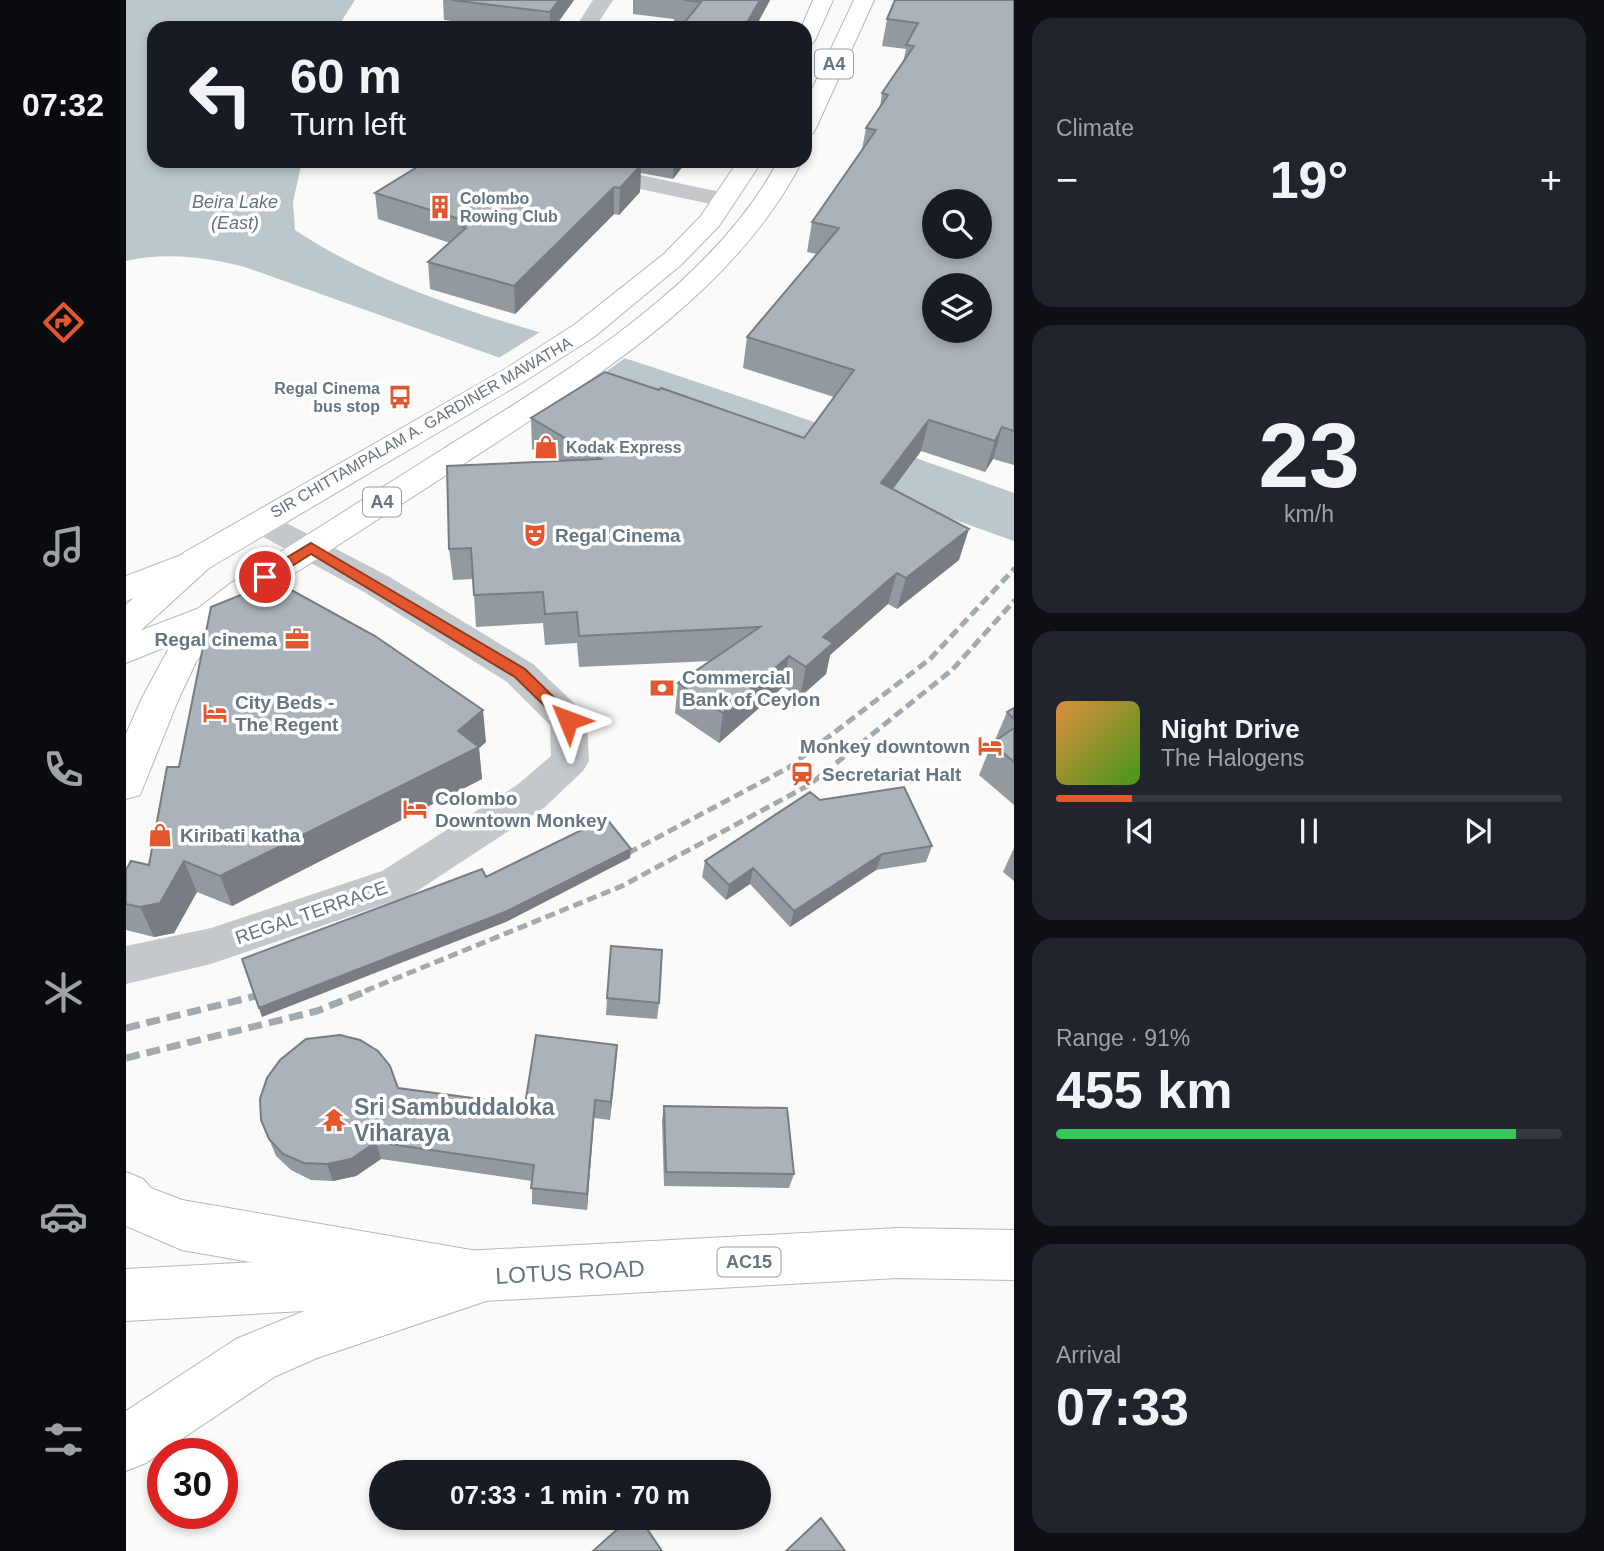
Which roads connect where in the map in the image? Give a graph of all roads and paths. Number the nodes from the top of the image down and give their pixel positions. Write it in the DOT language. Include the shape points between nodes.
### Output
graph roads {
  1 [pos="603,0"];
  2 [pos="823,0"];
  3 [pos="864,0"];
  4 [pos="590,21"];
  5 [pos="812,24"];
  6 [pos="812,113"];
  7 [pos="574,168"];
  8 [pos="746,168"];
  9 [pos="787,168"];
  10 [pos="725,200"];
  11 [pos="260,522"];
  12 [pos="311,547"];
  13 [pos="197,560"];
  14 [pos="126,589"];
  15 [pos="210,616"];
  16 [pos="126,624"];
  17 [pos="126,650"];
  18 [pos="126,784"];
  19 [pos="126,965"];
  20 [pos="126,1196"];
  21 [pos="1014,1255"];
  22 [pos="483,1278"];
  23 [pos="126,1295"];
  24 [pos="126,1443"];
  1 -- 4 [label="street"];
  2 -- 5 [label="main road, A4"];
  3 -- 6 [label="main road, A4"];
  7 -- 10 [label="street"];
  8 -- 10 [label="main road, SIR CHITTAMPALAM A. GARDINER MAWATHA / A4"];
  9 -- 12 [label="main road, SIR CHITTAMPALAM A. GARDINER MAWATHA / A4" via="748,230 711,270 620,344"];
  10 -- 11 [label="main road, SIR CHITTAMPALAM A. GARDINER MAWATHA / A4" via="673,259 584,331"];
  11 -- 12 [label="street"];
  11 -- 13 [label="main road, SIR CHITTAMPALAM A. GARDINER MAWATHA / A4"];
  12 -- 15 [label="main road, SIR CHITTAMPALAM A. GARDINER MAWATHA / A4"];
  12 -- 19 [label="street, REGAL TERRACE" via="520,673 568,720 570,761 531,796 396,883 211,946"];
  13 -- 14 [label="main road"];
  13 -- 16 [label="main road"];
  15 -- 17 [label="main road"];
  15 -- 18 [label="main road" via="159,699"];
  20 -- 22 [label="main road" via="134,1205 182,1226"];
  21 -- 22 [label="main road, LOTUS ROAD / AC15" via="898,1253"];
  22 -- 23 [label="main road, LOTUS ROAD / AC15"];
  22 -- 24 [label="main road" via="314,1332 256,1358"];
}
